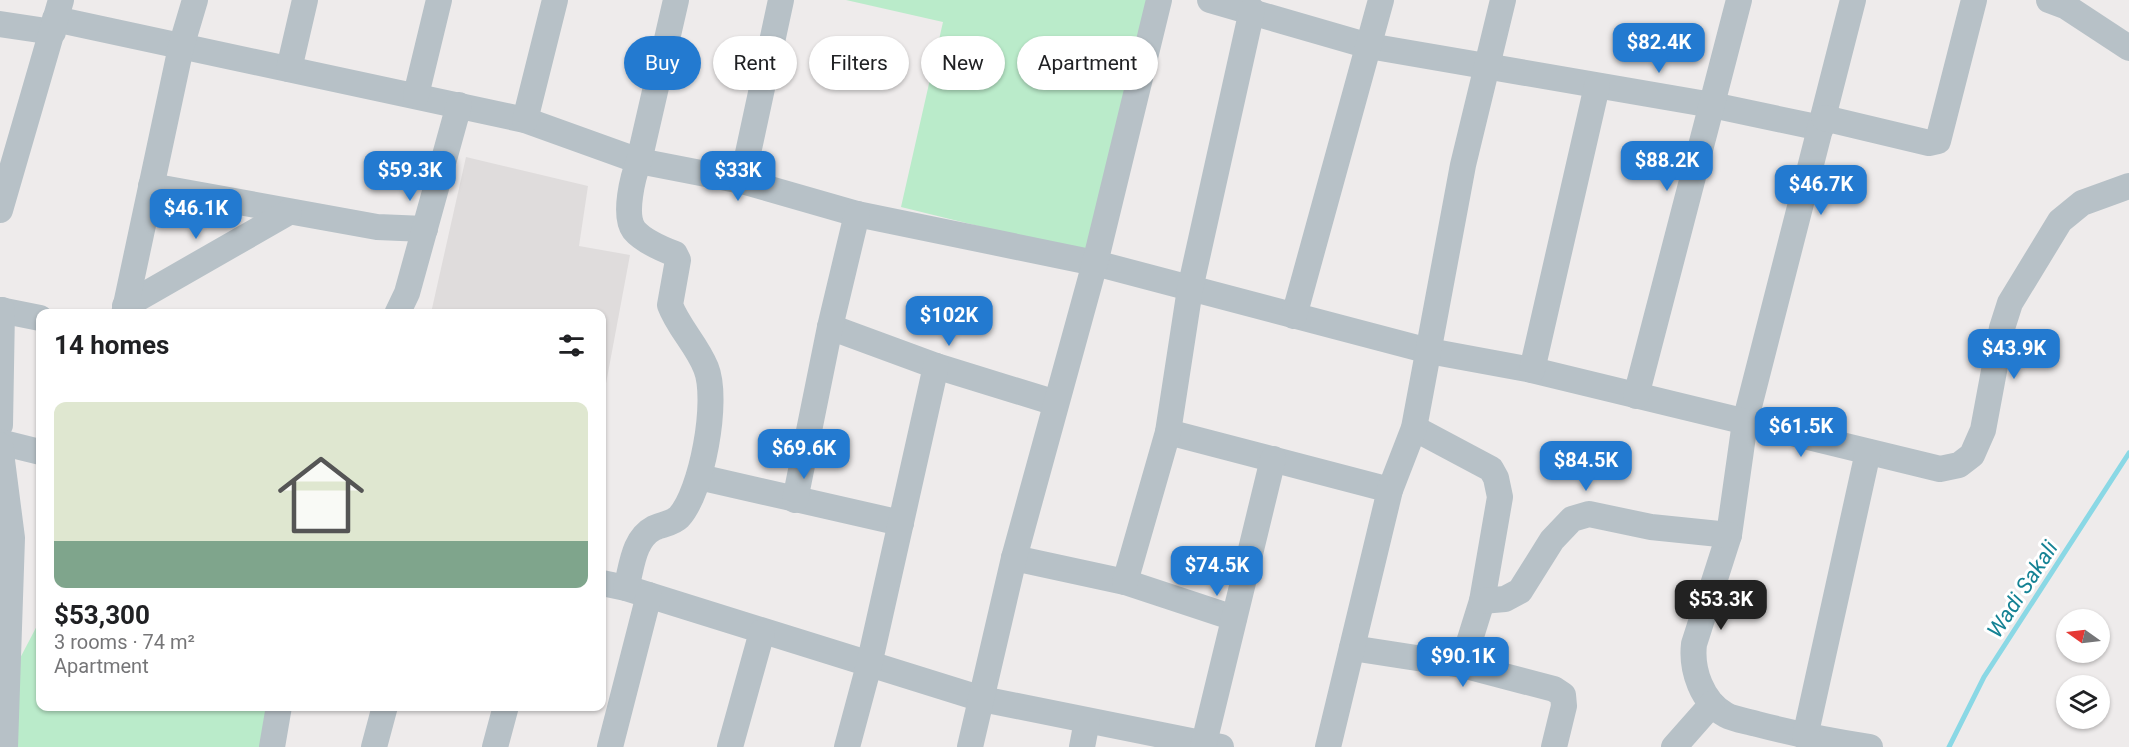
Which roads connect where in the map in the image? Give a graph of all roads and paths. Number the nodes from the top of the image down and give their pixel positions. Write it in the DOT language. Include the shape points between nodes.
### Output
graph roads {
  1 [pos="195,0"];
  2 [pos="304,0"];
  3 [pos="439,0"];
  4 [pos="555,0"];
  5 [pos="676,0"];
  6 [pos="781,0"];
  7 [pos="1159,0"];
  8 [pos="1210,0"];
  9 [pos="1381,0"];
  10 [pos="1503,0"];
  11 [pos="1739,0"];
  12 [pos="1853,0"];
  13 [pos="1974,0"];
  14 [pos="2049,0"];
  15 [pos="1252,10"];
  16 [pos="56,17"];
  17 [pos="0,24"];
  18 [pos="1369,46"];
  19 [pos="181,47"];
  20 [pos="2129,48"];
  21 [pos="1488,67"];
  22 [pos="289,69"];
  23 [pos="1597,86"];
  24 [pos="416,95"];
  25 [pos="459,105"];
  26 [pos="1712,105"];
  27 [pos="525,120"];
  28 [pos="1823,123"];
  29 [pos="639,161"];
  30 [pos="742,181"];
  31 [pos="152,186"];
  32 [pos="2129,186"];
  33 [pos="0,210"];
  34 [pos="289,212"];
  35 [pos="857,214"];
  36 [pos="425,229"];
  37 [pos="1095,263"];
  38 [pos="1190,289"];
  39 [pos="124,309"];
  40 [pos="126,309"];
  41 [pos="400,309"];
  42 [pos="1,310"];
  43 [pos="1294,316"];
  44 [pos="36,317"];
  45 [pos="830,327"];
  46 [pos="1429,351"];
  47 [pos="936,366"];
  48 [pos="1532,370"];
  49 [pos="1636,396"];
  50 [pos="1056,403"];
  51 [pos="1745,422"];
  52 [pos="0,424"];
  53 [pos="1413,428"];
  54 [pos="1168,432"];
  55 [pos="0,443"];
  56 [pos="36,451"];
  57 [pos="1868,452"];
  58 [pos="1274,459"];
  59 [pos="699,477"];
  60 [pos="1390,490"];
  61 [pos="795,500"];
  62 [pos="901,523"];
  63 [pos="1729,535"];
  64 [pos="1014,558"];
  65 [pos="1125,582"];
  66 [pos="606,584"];
  67 [pos="638,592"];
  68 [pos="1482,601"];
  69 [pos="1234,618"];
  70 [pos="762,632"];
  71 [pos="1352,648"];
  72 [pos="869,665"];
  73 [pos="1462,665"];
  74 [pos="982,699"];
  75 [pos="1712,704"];
  76 [pos="278,711"];
  77 [pos="383,711"];
  78 [pos="505,711"];
  79 [pos="1087,721"];
  80 [pos="1805,737"];
  81 [pos="1209,746"];
  82 [pos="4,747"];
  83 [pos="272,747"];
  84 [pos="374,747"];
  85 [pos="495,747"];
  86 [pos="610,747"];
  87 [pos="730,747"];
  88 [pos="847,747"];
  89 [pos="970,747"];
  90 [pos="1082,747"];
  91 [pos="1328,747"];
  92 [pos="1554,747"];
  93 [pos="1674,747"];
  94 [pos="1870,747"];
  1 -- 19 [label="street"];
  2 -- 22 [label="street"];
  3 -- 24 [label="street"];
  4 -- 27 [label="street"];
  5 -- 29 [label="street"];
  6 -- 30 [label="street"];
  7 -- 37 [label="street"];
  8 -- 15 [label="street"];
  9 -- 18 [label="street"];
  10 -- 21 [label="street"];
  11 -- 26 [label="street"];
  12 -- 28 [label="street"];
  13 -- 28 [label="street" via="1938,141 1929,143"];
  14 -- 20 [label="street" via="2065,6"];
  15 -- 18 [label="street"];
  15 -- 38 [label="street"];
  16 -- 17 [label="street"];
  16 -- 19 [label="street"];
  16 -- 33 [label="street"];
  18 -- 21 [label="street"];
  18 -- 43 [label="street"];
  19 -- 22 [label="street"];
  19 -- 31 [label="street"];
  21 -- 23 [label="street"];
  21 -- 46 [label="street" via="1463,165"];
  22 -- 24 [label="street"];
  23 -- 26 [label="street"];
  23 -- 48 [label="street"];
  24 -- 25 [label="street"];
  25 -- 27 [label="street"];
  25 -- 36 [label="street"];
  26 -- 28 [label="street"];
  26 -- 49 [label="street"];
  27 -- 29 [label="street"];
  28 -- 51 [label="street"];
  29 -- 30 [label="street"];
  29 -- 59 [label="street" via="631,181 630,220 640,235 675,254 678,260 670,305 701,356 711,385"];
  30 -- 35 [label="street"];
  31 -- 34 [label="street"];
  31 -- 39 [label="street"];
  32 -- 57 [label="street" via="2070,210 2010,303 1983,430 1972,455 1959,465 1940,469"];
  34 -- 36 [label="street" via="376,227"];
  34 -- 40 [label="street"];
  35 -- 37 [label="street"];
  35 -- 45 [label="street"];
  36 -- 41 [label="street"];
  37 -- 38 [label="street"];
  37 -- 50 [label="street"];
  38 -- 43 [label="street"];
  38 -- 54 [label="street"];
  42 -- 44 [label="street"];
  42 -- 52 [label="street"];
  43 -- 46 [label="street"];
  45 -- 47 [label="street"];
  45 -- 61 [label="street"];
  46 -- 48 [label="street"];
  46 -- 53 [label="street"];
  47 -- 50 [label="street"];
  47 -- 62 [label="street"];
  48 -- 49 [label="street"];
  49 -- 51 [label="street"];
  50 -- 64 [label="street"];
  51 -- 57 [label="street"];
  51 -- 63 [label="street"];
  53 -- 60 [label="street"];
  53 -- 68 [label="street" via="1491,469 1496,478 1500,497"];
  54 -- 58 [label="street"];
  54 -- 65 [label="street"];
  55 -- 56 [label="street"];
  55 -- 82 [label="street" via="12,538"];
  57 -- 80 [label="street"];
  58 -- 60 [label="street"];
  58 -- 69 [label="street"];
  59 -- 61 [label="street"];
  59 -- 67 [label="street" via="678,518 645,533 638,543"];
  60 -- 71 [label="street"];
  61 -- 62 [label="street"];
  62 -- 72 [label="street"];
  63 -- 68 [label="street" via="1651,527 1589,514 1572,519 1552,540 1520,591 1504,599"];
  63 -- 75 [label="street" via="1694,644 1701,688"];
  64 -- 65 [label="street"];
  64 -- 74 [label="street"];
  65 -- 69 [label="street"];
  66 -- 67 [label="street"];
  67 -- 70 [label="street"];
  67 -- 86 [label="street"];
  68 -- 73 [label="street"];
  69 -- 81 [label="street"];
  70 -- 72 [label="street"];
  70 -- 87 [label="street"];
  71 -- 73 [label="street"];
  71 -- 91 [label="street"];
  72 -- 74 [label="street"];
  72 -- 88 [label="street"];
  73 -- 92 [label="street" via="1554,689 1563,695"];
  74 -- 79 [label="street"];
  74 -- 89 [label="street"];
  75 -- 80 [label="street" via="1727,716"];
  75 -- 93 [label="street"];
  76 -- 83 [label="street"];
  77 -- 84 [label="street"];
  78 -- 85 [label="street"];
  79 -- 81 [label="street"];
  79 -- 90 [label="street"];
  80 -- 94 [label="street"];
}
